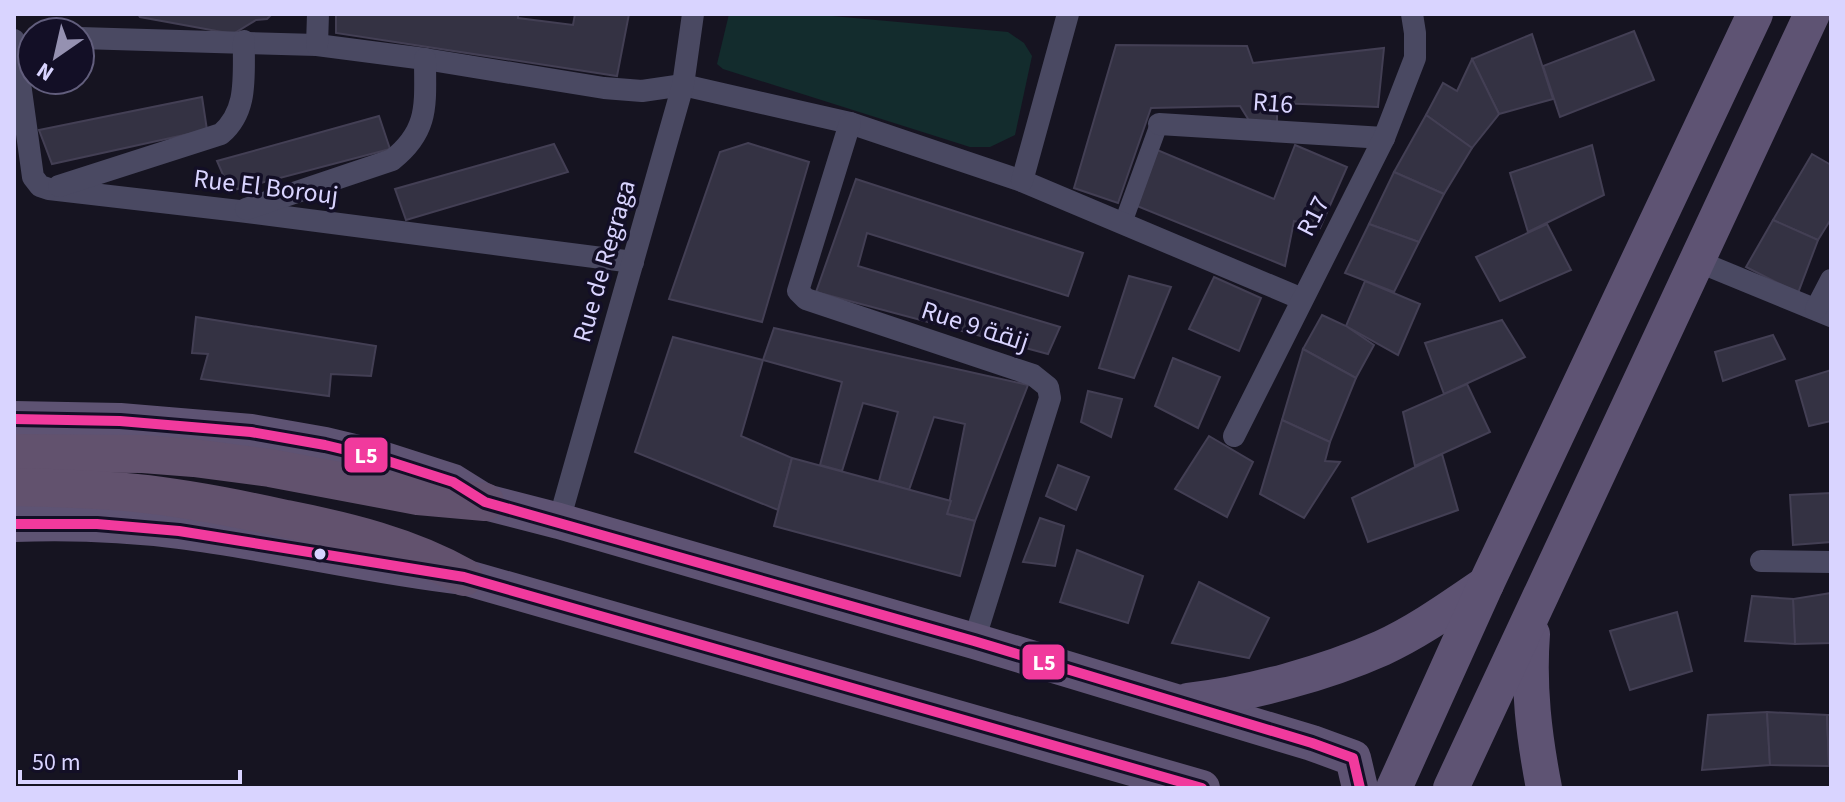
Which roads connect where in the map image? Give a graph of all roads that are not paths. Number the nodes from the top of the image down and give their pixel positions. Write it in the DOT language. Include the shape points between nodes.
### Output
graph roads {
  1 [pos="318,14"];
  2 [pos="693,14"];
  3 [pos="1068,14"];
  4 [pos="1412,14"];
  5 [pos="1755,14"];
  6 [pos="1812,14"];
  7 [pos="14,38"];
  8 [pos="96,38"];
  9 [pos="244,41"];
  10 [pos="317,45"];
  11 [pos="425,59"];
  12 [pos="683,85"];
  13 [pos="850,123"];
  14 [pos="1159,124"];
  15 [pos="1384,138"];
  16 [pos="1022,181"];
  17 [pos="49,189"];
  18 [pos="239,211"];
  19 [pos="1123,223"];
  20 [pos="1697,261"];
  21 [pos="633,262"];
  22 [pos="1831,280"];
  23 [pos="1302,299"];
  24 [pos="1824,313"];
  25 [pos="14,419"];
  26 [pos="1234,436"];
  27 [pos="14,453"];
  28 [pos="14,487"];
  29 [pos="485,502"];
  30 [pos="559,521"];
  31 [pos="14,524"];
  32 [pos="1761,561"];
  33 [pos="1831,562"];
  34 [pos="464,577"];
  35 [pos="1486,584"];
  36 [pos="1534,612"];
  37 [pos="974,641"];
  38 [pos="1178,702"];
  39 [pos="1202,788"];
  40 [pos="1360,788"];
  41 [pos="1394,788"];
  42 [pos="1451,788"];
  43 [pos="1544,788"];
  1 -- 10 [label="street"];
  2 -- 12 [label="street, Rue de Regraga"];
  3 -- 16 [label="street"];
  4 -- 15 [label="street, R17" via="1415,58"];
  5 -- 35 [label="main road"];
  6 -- 20 [label="main road"];
  7 -- 17 [label="street" via="33,177"];
  8 -- 9 [label="street"];
  9 -- 10 [label="street"];
  9 -- 17 [label="street" via="239,114 221,134"];
  10 -- 11 [label="street"];
  11 -- 12 [label="street" via="604,88 642,91"];
  11 -- 18 [label="street" via="425,114 408,147 392,160"];
  12 -- 13 [label="street"];
  12 -- 21 [label="street, Rue de Regraga"];
  13 -- 16 [label="street"];
  13 -- 37 [label="street, Rue 9 زنقة" via="798,291 806,299 1033,375 1048,387 1050,398"];
  14 -- 15 [label="street, R16"];
  14 -- 19 [label="street"];
  15 -- 23 [label="street, R17"];
  16 -- 19 [label="street"];
  17 -- 18 [label="street, Rue El Borouj"];
  18 -- 21 [label="street, Rue El Borouj"];
  19 -- 23 [label="street"];
  20 -- 24 [label="street"];
  20 -- 36 [label="main road"];
  21 -- 30 [label="street, Rue de Regraga"];
  22 -- 24 [label="street"];
  23 -- 26 [label="street, R17"];
  25 -- 29 [label="main road" via="173,424 285,437 426,472"];
  27 -- 29 [label="highway" via="194,458 418,496"];
  28 -- 34 [label="highway" via="138,493 231,507 387,544"];
  29 -- 30 [label="main road"];
  30 -- 37 [label="main road"];
  31 -- 34 [label="main road" via="115,524 181,531"];
  32 -- 33 [label="street"];
  34 -- 39 [label="main road"];
  35 -- 38 [label="main road" via="1430,622 1361,656 1232,695"];
  35 -- 41 [label="main road"];
  36 -- 42 [label="main road"];
  36 -- 43 [label="main road" via="1530,679"];
  37 -- 38 [label="main road"];
  38 -- 40 [label="main road" via="1353,758"];
}
